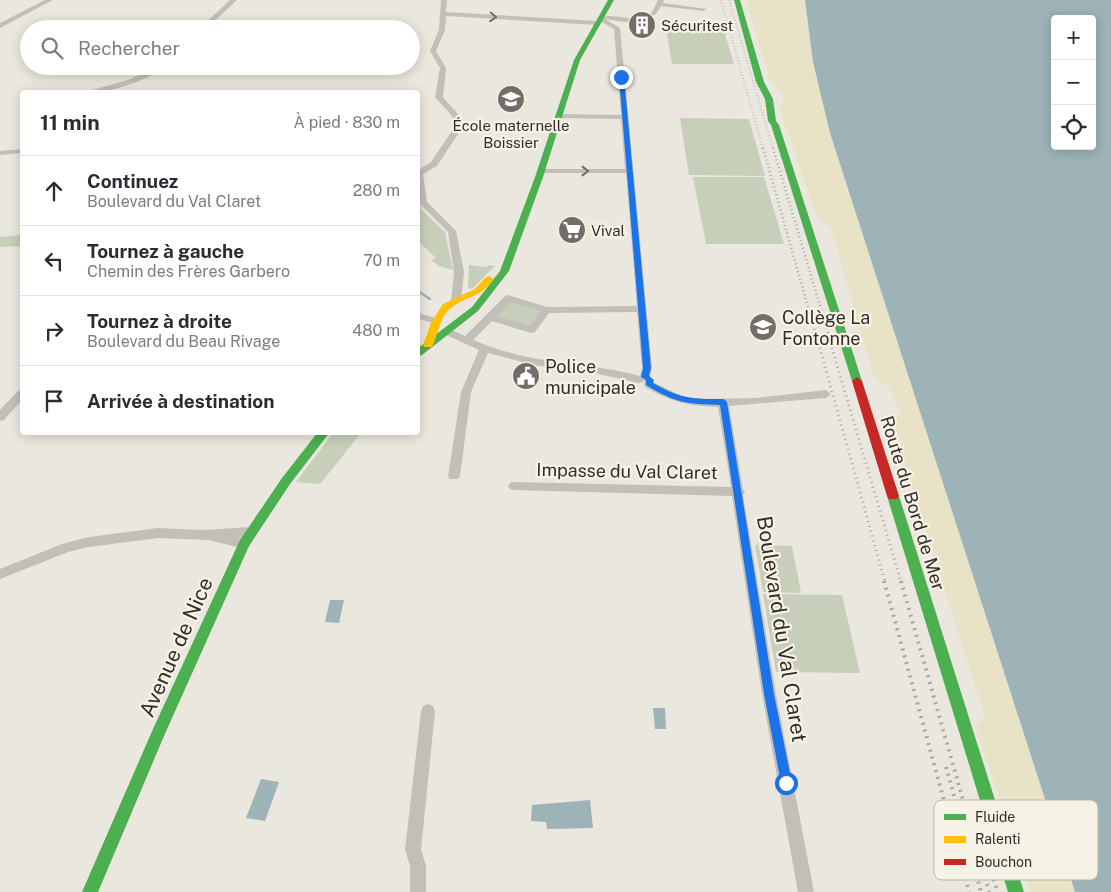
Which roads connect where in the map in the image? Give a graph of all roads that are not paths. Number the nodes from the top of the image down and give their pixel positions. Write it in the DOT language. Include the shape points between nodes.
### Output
graph roads {
  1 [pos="50,0"];
  2 [pos="234,0"];
  3 [pos="444,0"];
  4 [pos="611,0"];
  5 [pos="737,0"];
  6 [pos="660,2"];
  7 [pos="704,9"];
  8 [pos="444,14"];
  9 [pos="210,20"];
  10 [pos="600,20"];
  11 [pos="0,26"];
  12 [pos="145,75"];
  13 [pos="97,90"];
  14 [pos="560,112"];
  15 [pos="622,113"];
  16 [pos="0,154"];
  17 [pos="20,154"];
  18 [pos="420,171"];
  19 [pos="541,171"];
  20 [pos="630,172"];
  21 [pos="506,263"];
  22 [pos="459,286"];
  23 [pos="468,296"];
  24 [pos="456,301"];
  25 [pos="642,309"];
  26 [pos="546,310"];
  27 [pos="466,315"];
  28 [pos="490,317"];
  29 [pos="420,318"];
  30 [pos="437,321"];
  31 [pos="446,331"];
  32 [pos="468,340"];
  33 [pos="428,344"];
  34 [pos="485,348"];
  35 [pos="420,351"];
  36 [pos="644,380"];
  37 [pos="826,394"];
  38 [pos="20,396"];
  39 [pos="724,402"];
  40 [pos="0,417"];
  41 [pos="323,435"];
  42 [pos="454,476"];
  43 [pos="514,486"];
  44 [pos="739,492"];
  45 [pos="251,532"];
  46 [pos="203,534"];
  47 [pos="244,544"];
  48 [pos="0,574"];
  49 [pos="428,711"];
  50 [pos="987,800"];
  51 [pos="1012,880"];
  52 [pos="90,892"];
  53 [pos="418,892"];
  54 [pos="806,892"];
  55 [pos="1016,892"];
  1 -- 11 [label="street"];
  2 -- 9 [label="street"];
  3 -- 8 [label="street"];
  4 -- 10 [label="main road"];
  5 -- 50 [label="main road, Route du Bord de Mer" via="761,79 773,100 775,125"];
  6 -- 7 [label="street"];
  6 -- 10 [label="street" via="648,18"];
  8 -- 10 [label="street, one-way"];
  8 -- 18 [label="street" via="433,51 443,68 439,97 460,122 434,164"];
  10 -- 14 [label="main road" via="578,60"];
  10 -- 15 [label="street" via="617,28"];
  12 -- 13 [label="street"];
  14 -- 15 [label="street"];
  14 -- 19 [label="main road"];
  15 -- 20 [label="street"];
  16 -- 17 [label="street"];
  18 -- 22 [label="street" via="423,203 452,231"];
  19 -- 20 [label="street, one-way"];
  19 -- 21 [label="main road"];
  20 -- 25 [label="street"];
  21 -- 23 [label="main road" via="478,292"];
  21 -- 27 [label="main road" via="482,302"];
  22 -- 23 [label="street"];
  22 -- 24 [label="street"];
  23 -- 24 [label="main road"];
  23 -- 27 [label="main road" via="472,307"];
  24 -- 30 [label="main road" via="446,306"];
  25 -- 26 [label="street"];
  25 -- 36 [label="street" via="647,368"];
  26 -- 28 [label="street" via="508,298"];
  26 -- 28 [label="street" via="531,330"];
  27 -- 31 [label="main road"];
  28 -- 32 [label="street"];
  29 -- 30 [label="street"];
  30 -- 31 [label="main road"];
  30 -- 31 [label="main road"];
  30 -- 33 [label="main road"];
  31 -- 32 [label="street"];
  31 -- 33 [label="main road"];
  32 -- 34 [label="street"];
  33 -- 35 [label="main road"];
  34 -- 36 [label="street" via="533,361"];
  34 -- 42 [label="street" via="466,392"];
  36 -- 39 [label="street" via="669,396 687,401"];
  37 -- 39 [label="street"];
  38 -- 40 [label="street"];
  39 -- 44 [label="street, Boulevard du Val Claret"];
  41 -- 45 [label="main road, Avenue de Nice"];
  43 -- 44 [label="street, Impasse du Val Claret"];
  44 -- 54 [label="street, Boulevard du Val Claret" via="769,694"];
  45 -- 46 [label="street"];
  45 -- 47 [label="main road, Avenue de Nice"];
  46 -- 47 [label="street"];
  46 -- 48 [label="street" via="158,533 89,542"];
  47 -- 52 [label="main road, Avenue de Nice"];
  49 -- 53 [label="street" via="413,850 418,866"];
  51 -- 55 [label="main road, Route du Bord de Mer"];
}
